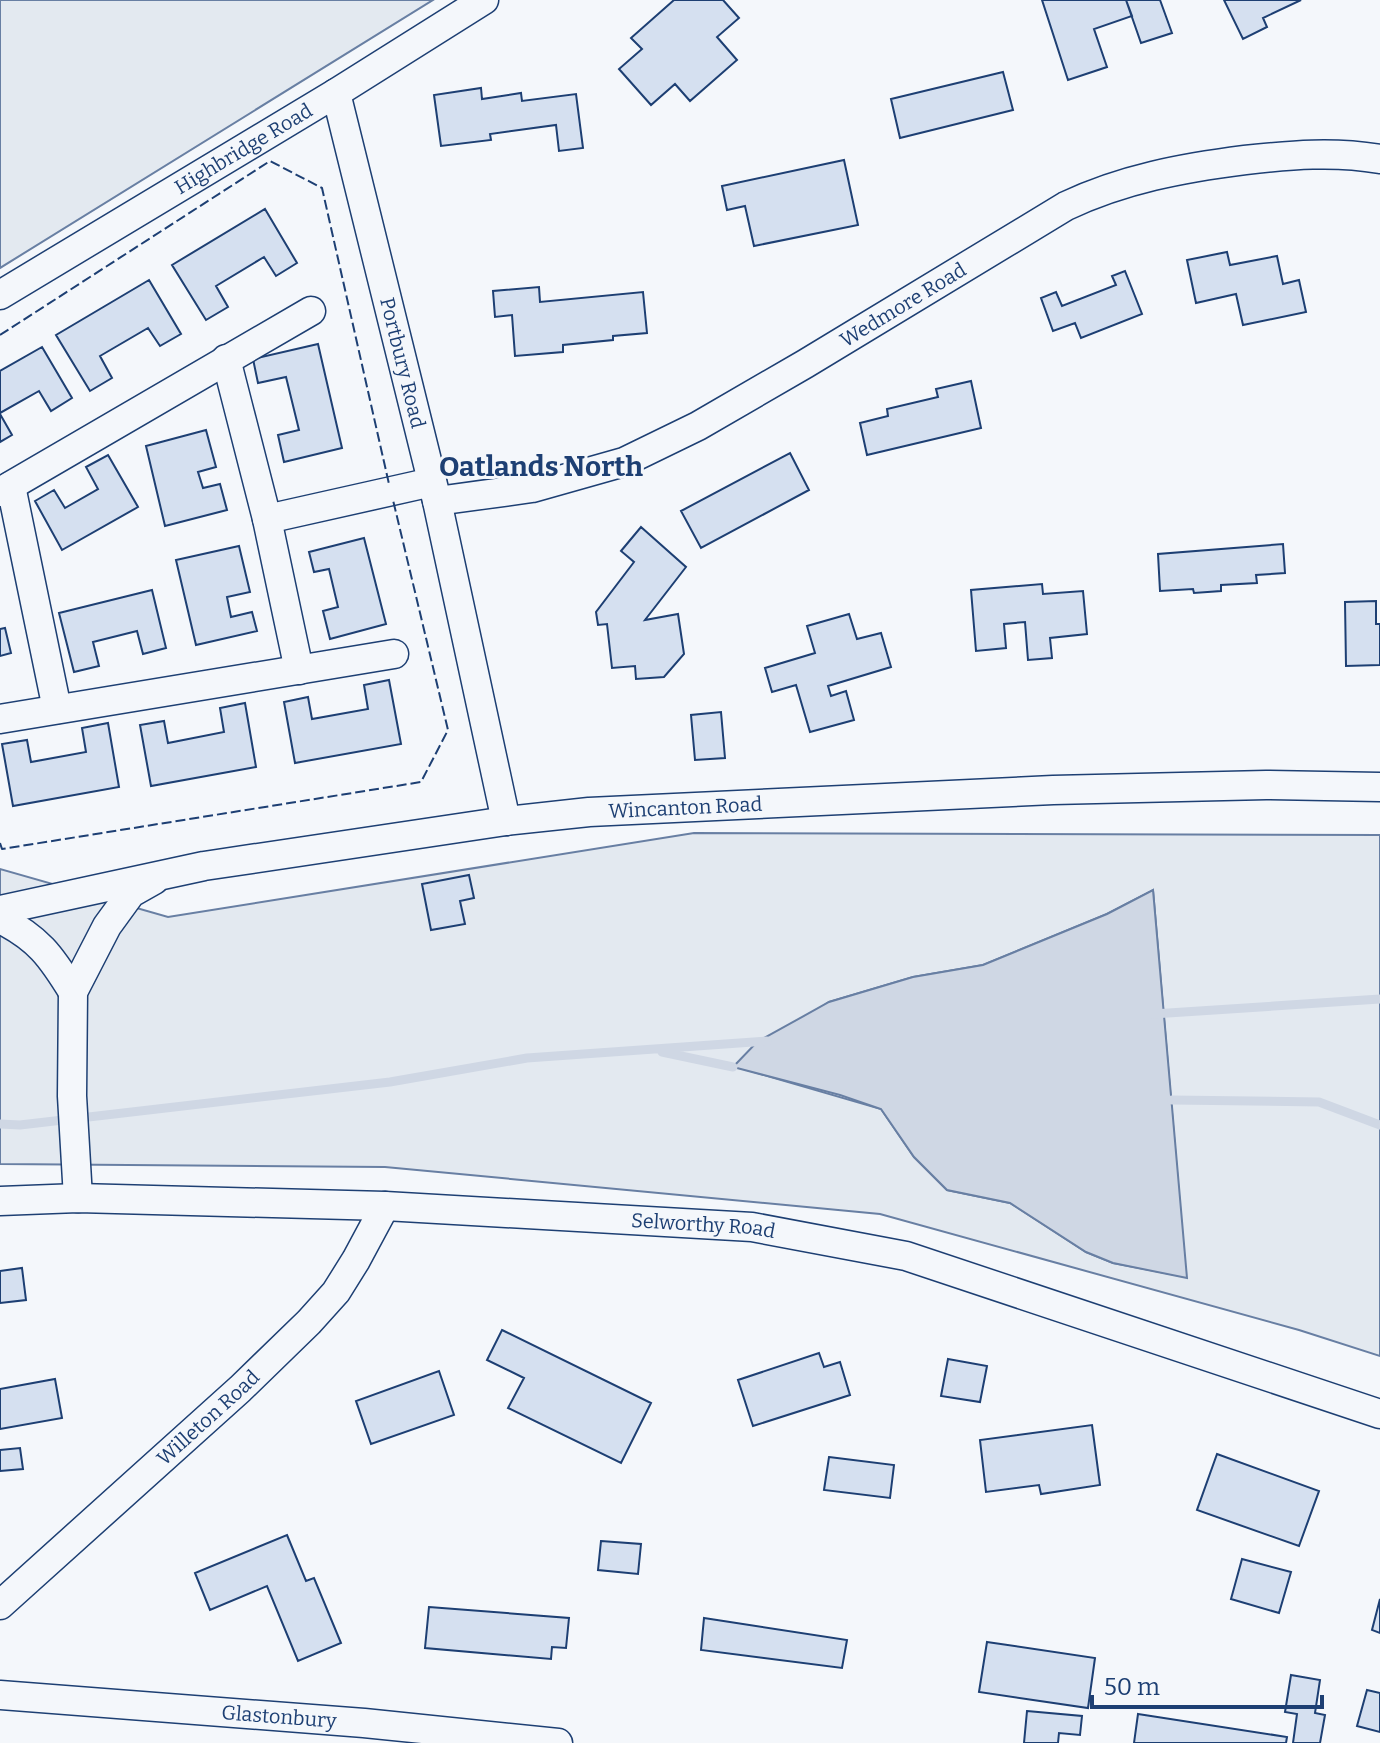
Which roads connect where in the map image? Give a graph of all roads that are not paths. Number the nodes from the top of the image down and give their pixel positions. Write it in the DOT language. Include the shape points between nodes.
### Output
graph roads {
  1 [pos="484,0"];
  2 [pos="336,93"];
  3 [pos="1380,159"];
  4 [pos="0,295"];
  5 [pos="311,311"];
  6 [pos="226,359"];
  7 [pos="5,489"];
  8 [pos="435,492"];
  9 [pos="267,519"];
  10 [pos="394,654"];
  11 [pos="299,670"];
  12 [pos="57,709"];
  13 [pos="0,719"];
  14 [pos="1380,787"];
  15 [pos="506,821"];
  16 [pos="168,873"];
  17 [pos="0,910"];
  18 [pos="0,919"];
  19 [pos="73,992"];
  20 [pos="78,1198"];
  21 [pos="0,1201"];
  22 [pos="385,1206"];
  23 [pos="1380,1414"];
  24 [pos="0,1605"];
  25 [pos="0,1695"];
  26 [pos="558,1743"];
  1 -- 2 [label="street, Highbridge Road"];
  2 -- 4 [label="street, Highbridge Road"];
  2 -- 8 [label="street, Portbury Road"];
  3 -- 8 [label="street, Wedmore Road" via="1294,154 1199,166 1099,190 698,426 624,462 532,488"];
  5 -- 6 [label="street"];
  6 -- 7 [label="street"];
  6 -- 9 [label="street"];
  7 -- 12 [label="street"];
  8 -- 9 [label="street, Wedmore Road"];
  8 -- 15 [label="street, Portbury Road"];
  9 -- 11 [label="street"];
  10 -- 11 [label="street"];
  11 -- 12 [label="street"];
  12 -- 13 [label="street"];
  14 -- 15 [label="street, Wincanton Road" via="1053,790 589,812"];
  15 -- 16 [label="street, Wincanton Road"];
  16 -- 17 [label="street, Wincanton Road"];
  16 -- 19 [label="street" via="131,893 107,926"];
  18 -- 19 [label="street" via="27,933 51,955"];
  19 -- 20 [label="street"];
  20 -- 21 [label="street, Selworthy Road"];
  20 -- 22 [label="street, Selworthy Road"];
  22 -- 23 [label="street, Selworthy Road" via="752,1227 893,1253"];
  22 -- 24 [label="street, Willeton Road" via="343,1282 309,1322"];
  25 -- 26 [label="street, Glastonbury"];
}
